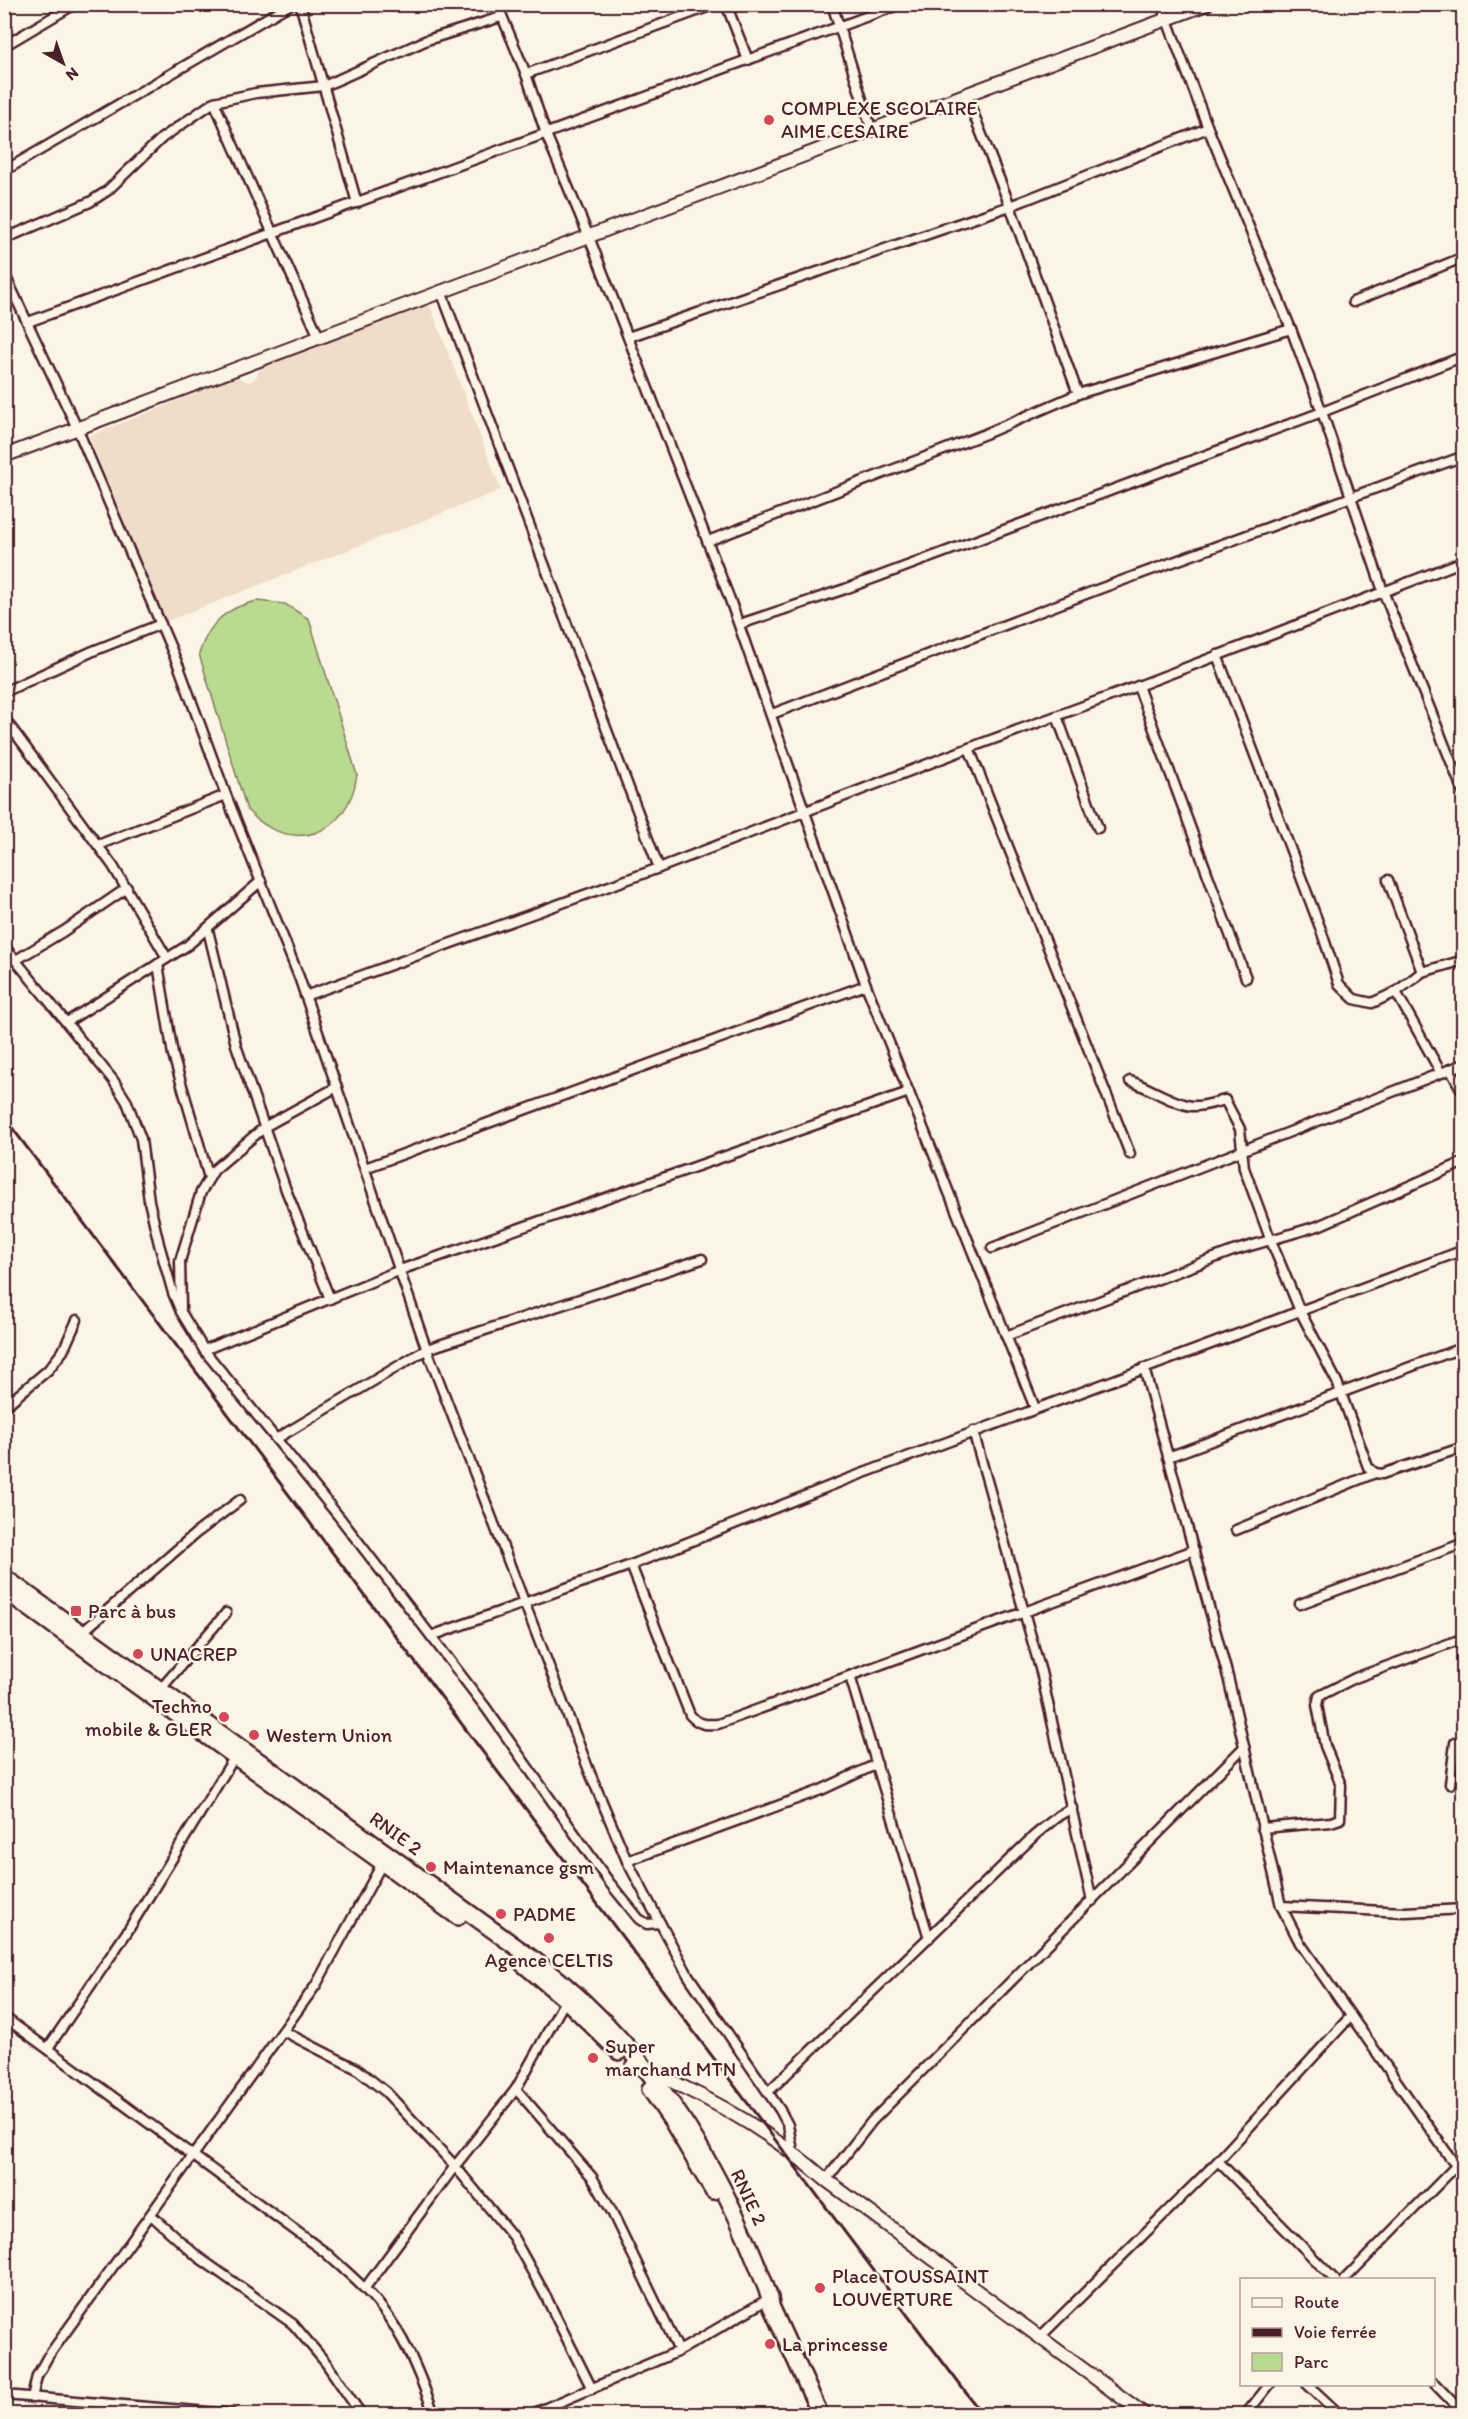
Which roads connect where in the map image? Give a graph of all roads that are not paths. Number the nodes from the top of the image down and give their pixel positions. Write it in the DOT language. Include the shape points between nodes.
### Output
graph roads {
  1 [pos="75,4"];
  2 [pos="291,4"];
  3 [pos="300,4"];
  4 [pos="496,4"];
  5 [pos="716,4"];
  6 [pos="726,4"];
  7 [pos="832,4"];
  8 [pos="901,4"];
  9 [pos="1161,4"];
  10 [pos="1207,4"];
  11 [pos="63,8"];
  12 [pos="501,17"];
  13 [pos="1167,20"];
  14 [pos="839,27"];
  15 [pos="4,46"];
  16 [pos="748,60"];
  17 [pos="526,74"];
  18 [pos="324,86"];
  19 [pos="966,95"];
  20 [pos="214,102"];
  21 [pos="1209,128"];
  22 [pos="872,131"];
  23 [pos="546,134"];
  24 [pos="4,171"];
  25 [pos="357,203"];
  26 [pos="1010,206"];
  27 [pos="273,233"];
  28 [pos="589,237"];
  29 [pos="4,238"];
  30 [pos="1464,257"];
  31 [pos="4,273"];
  32 [pos="441,291"];
  33 [pos="1353,302"];
  34 [pos="28,322"];
  35 [pos="1291,329"];
  36 [pos="320,337"];
  37 [pos="628,337"];
  38 [pos="1464,356"];
  39 [pos="1078,394"];
  40 [pos="1322,412"];
  41 [pos="77,428"];
  42 [pos="4,456"];
  43 [pos="1464,456"];
  44 [pos="1352,497"];
  45 [pos="708,541"];
  46 [pos="1464,561"];
  47 [pos="1383,591"];
  48 [pos="161,624"];
  49 [pos="740,624"];
  50 [pos="1217,654"];
  51 [pos="1138,686"];
  52 [pos="4,692"];
  53 [pos="772,714"];
  54 [pos="1057,716"];
  55 [pos="4,718"];
  56 [pos="969,748"];
  57 [pos="1464,794"];
  58 [pos="226,795"];
  59 [pos="805,811"];
  60 [pos="1098,828"];
  61 [pos="98,845"];
  62 [pos="659,868"];
  63 [pos="1388,880"];
  64 [pos="261,881"];
  65 [pos="127,888"];
  66 [pos="208,930"];
  67 [pos="4,946"];
  68 [pos="167,958"];
  69 [pos="16,960"];
  70 [pos="1464,960"];
  71 [pos="158,964"];
  72 [pos="1422,972"];
  73 [pos="1246,978"];
  74 [pos="866,985"];
  75 [pos="1396,992"];
  76 [pos="305,996"];
  77 [pos="67,1022"];
  78 [pos="1464,1064"];
  79 [pos="1445,1071"];
  80 [pos="1130,1081"];
  81 [pos="337,1087"];
  82 [pos="909,1092"];
  83 [pos="1464,1094"];
  84 [pos="266,1126"];
  85 [pos="1244,1149"];
  86 [pos="1130,1154"];
  87 [pos="1464,1162"];
  88 [pos="365,1168"];
  89 [pos="209,1178"];
  90 [pos="1270,1241"];
  91 [pos="992,1248"];
  92 [pos="1464,1250"];
  93 [pos="702,1259"];
  94 [pos="400,1270"];
  95 [pos="330,1299"];
  96 [pos="1300,1311"];
  97 [pos="181,1312"];
  98 [pos="77,1320"];
  99 [pos="1006,1336"];
  100 [pos="1464,1347"];
  101 [pos="428,1349"];
  102 [pos="204,1350"];
  103 [pos="1144,1368"];
  104 [pos="1341,1392"];
  105 [pos="4,1407"];
  106 [pos="1035,1408"];
  107 [pos="973,1431"];
  108 [pos="276,1439"];
  109 [pos="1464,1447"];
  110 [pos="1168,1457"];
  111 [pos="1375,1473"];
  112 [pos="240,1500"];
  113 [pos="1236,1530"];
  114 [pos="1464,1543"];
  115 [pos="1194,1551"];
  116 [pos="631,1565"];
  117 [pos="4,1577"];
  118 [pos="4,1590"];
  119 [pos="524,1602"];
  120 [pos="1300,1605"];
  121 [pos="1024,1612"];
  122 [pos="226,1613"];
  123 [pos="78,1636"];
  124 [pos="431,1636"];
  125 [pos="1464,1638"];
  126 [pos="850,1676"];
  127 [pos="158,1693"];
  128 [pos="1464,1740"];
  129 [pos="1244,1747"];
  130 [pos="238,1752"];
  131 [pos="878,1764"];
  132 [pos="1450,1784"];
  133 [pos="1072,1808"];
  134 [pos="1262,1828"];
  135 [pos="385,1858"];
  136 [pos="627,1861"];
  137 [pos="1092,1901"];
  138 [pos="1281,1906"];
  139 [pos="1464,1909"];
  140 [pos="660,1923"];
  141 [pos="929,1938"];
  142 [pos="569,1995"];
  143 [pos="1351,2016"];
  144 [pos="4,2017"];
  145 [pos="283,2031"];
  146 [pos="48,2048"];
  147 [pos="639,2068"];
  148 [pos="516,2090"];
  149 [pos="768,2092"];
  150 [pos="793,2151"];
  151 [pos="194,2155"];
  152 [pos="1218,2161"];
  153 [pos="455,2166"];
  154 [pos="1456,2166"];
  155 [pos="826,2180"];
  156 [pos="1464,2180"];
  157 [pos="151,2215"];
  158 [pos="1333,2278"];
  159 [pos="1346,2278"];
  160 [pos="365,2288"];
  161 [pos="768,2301"];
  162 [pos="1040,2337"];
  163 [pos="679,2351"];
  164 [pos="1435,2384"];
  165 [pos="1269,2386"];
  166 [pos="1308,2386"];
  167 [pos="592,2389"];
  168 [pos="4,2395"];
  169 [pos="32,2398"];
  170 [pos="131,2410"];
  171 [pos="1464,2414"];
  172 [pos="232,2415"];
  173 [pos="361,2415"];
  174 [pos="434,2415"];
  175 [pos="532,2415"];
  176 [pos="820,2415"];
  177 [pos="1144,2415"];
  178 [pos="1246,2415"];
  179 [pos="1339,2415"];
  1 -- 11 [label="street"];
  2 -- 24 [label="street"];
  3 -- 18 [label="street"];
  4 -- 12 [label="street"];
  5 -- 17 [label="street"];
  6 -- 16 [label="street"];
  7 -- 14 [label="street"];
  8 -- 14 [label="street"];
  9 -- 13 [label="street"];
  10 -- 13 [label="main road"];
  11 -- 15 [label="street"];
  12 -- 17 [label="street"];
  12 -- 18 [label="street" via="427,40"];
  13 -- 19 [label="main road"];
  13 -- 21 [label="street"];
  14 -- 16 [label="street"];
  14 -- 22 [label="street"];
  16 -- 23 [label="street"];
  17 -- 23 [label="street"];
  18 -- 20 [label="street"];
  18 -- 25 [label="street"];
  19 -- 22 [label="main road"];
  19 -- 26 [label="street"];
  20 -- 27 [label="street"];
  20 -- 29 [label="street" via="162,138 107,191"];
  21 -- 26 [label="street"];
  21 -- 35 [label="street"];
  22 -- 28 [label="main road"];
  23 -- 25 [label="street"];
  23 -- 28 [label="street"];
  25 -- 27 [label="street"];
  26 -- 37 [label="street"];
  26 -- 39 [label="street"];
  27 -- 34 [label="street"];
  27 -- 36 [label="street"];
  28 -- 32 [label="main road"];
  28 -- 37 [label="street"];
  30 -- 33 [label="street"];
  31 -- 34 [label="street"];
  32 -- 36 [label="main road"];
  32 -- 62 [label="street"];
  34 -- 41 [label="street"];
  35 -- 39 [label="street"];
  35 -- 40 [label="street"];
  36 -- 41 [label="main road"];
  37 -- 45 [label="street"];
  38 -- 40 [label="street"];
  39 -- 45 [label="street"];
  40 -- 44 [label="street"];
  40 -- 49 [label="street" via="856,585"];
  41 -- 42 [label="main road"];
  41 -- 48 [label="street"];
  43 -- 44 [label="street"];
  44 -- 47 [label="street"];
  44 -- 53 [label="street"];
  45 -- 49 [label="street"];
  46 -- 47 [label="street"];
  47 -- 50 [label="street"];
  47 -- 57 [label="street"];
  48 -- 52 [label="street"];
  48 -- 58 [label="street"];
  49 -- 53 [label="street"];
  50 -- 51 [label="street"];
  50 -- 75 [label="street" via="1339,984 1354,999 1372,1003"];
  51 -- 54 [label="street"];
  51 -- 73 [label="street"];
  53 -- 59 [label="street"];
  54 -- 56 [label="street"];
  54 -- 60 [label="street"];
  55 -- 61 [label="street"];
  56 -- 59 [label="street"];
  56 -- 86 [label="street"];
  58 -- 61 [label="street"];
  58 -- 64 [label="street"];
  59 -- 62 [label="street"];
  59 -- 74 [label="street"];
  61 -- 65 [label="street"];
  62 -- 76 [label="street"];
  63 -- 72 [label="street"];
  64 -- 66 [label="street"];
  64 -- 76 [label="street"];
  65 -- 68 [label="street"];
  65 -- 69 [label="street"];
  66 -- 68 [label="street"];
  66 -- 84 [label="street" via="236,1045"];
  67 -- 69 [label="street"];
  68 -- 71 [label="street"];
  69 -- 77 [label="street"];
  70 -- 72 [label="street"];
  71 -- 77 [label="street"];
  71 -- 89 [label="street" via="173,1055"];
  72 -- 75 [label="street"];
  74 -- 82 [label="street"];
  74 -- 88 [label="street"];
  75 -- 79 [label="street"];
  76 -- 81 [label="street"];
  77 -- 97 [label="street" via="113,1080 135,1120 159,1244"];
  78 -- 79 [label="street"];
  79 -- 83 [label="street"];
  79 -- 85 [label="street"];
  80 -- 85 [label="street" via="1193,1106 1226,1100 1240,1129"];
  81 -- 84 [label="street"];
  81 -- 88 [label="street"];
  82 -- 94 [label="street"];
  82 -- 99 [label="street"];
  84 -- 89 [label="street"];
  84 -- 95 [label="street" via="286,1190"];
  85 -- 90 [label="street" via="1244,1168"];
  85 -- 91 [label="street"];
  87 -- 90 [label="street" via="1318,1226"];
  88 -- 94 [label="street"];
  89 -- 97 [label="street" via="193,1212 180,1261"];
  90 -- 96 [label="street"];
  90 -- 99 [label="street" via="1233,1251"];
  92 -- 96 [label="street"];
  93 -- 101 [label="street"];
  94 -- 95 [label="street"];
  94 -- 101 [label="street"];
  95 -- 102 [label="street"];
  96 -- 103 [label="street"];
  96 -- 104 [label="street"];
  97 -- 102 [label="street"];
  98 -- 105 [label="street" via="63,1351 48,1370"];
  99 -- 106 [label="street"];
  100 -- 104 [label="street"];
  101 -- 108 [label="street"];
  101 -- 119 [label="street"];
  102 -- 108 [label="street"];
  103 -- 106 [label="street"];
  103 -- 110 [label="street"];
  104 -- 110 [label="street"];
  104 -- 111 [label="street" via="1368,1467"];
  106 -- 107 [label="street"];
  107 -- 116 [label="street"];
  107 -- 121 [label="street"];
  108 -- 124 [label="street"];
  109 -- 111 [label="street"];
  110 -- 115 [label="street"];
  111 -- 113 [label="street"];
  112 -- 123 [label="street"];
  114 -- 120 [label="street"];
  115 -- 121 [label="street"];
  115 -- 129 [label="street"];
  116 -- 119 [label="street"];
  116 -- 126 [label="street" via="690,1714 697,1722 718,1724"];
  117 -- 123 [label="highway, RNIE 2 / RNIE 2"];
  118 -- 123 [label="highway, RNIE 2 / RNIE 2"];
  119 -- 124 [label="street"];
  119 -- 136 [label="street"];
  121 -- 126 [label="street"];
  121 -- 133 [label="street"];
  122 -- 127 [label="street"];
  123 -- 127 [label="highway, RNIE 2 / RNIE 2"];
  124 -- 140 [label="street" via="609,1882 639,1919 647,1924"];
  125 -- 134 [label="street" via="1355,1677 1320,1696 1317,1705 1325,1746 1341,1785 1340,1819"];
  126 -- 131 [label="street"];
  127 -- 130 [label="highway, RNIE 2 / RNIE 2"];
  128 -- 132 [label="street" via="1455,1743"];
  129 -- 134 [label="street"];
  129 -- 137 [label="street"];
  130 -- 135 [label="highway, RNIE 2 / RNIE 2"];
  130 -- 146 [label="street" via="127,1932"];
  131 -- 136 [label="street" via="821,1790"];
  131 -- 141 [label="street"];
  133 -- 137 [label="street"];
  133 -- 141 [label="street" via="1035,1835"];
  134 -- 138 [label="street"];
  135 -- 142 [label="highway, RNIE 2 / RNIE 2" via="533,1959"];
  135 -- 145 [label="street" via="316,1985"];
  136 -- 140 [label="street"];
  137 -- 155 [label="street" via="872,2121"];
  138 -- 139 [label="street" via="1405,1912"];
  138 -- 143 [label="street" via="1300,1943"];
  140 -- 149 [label="street" via="704,2001"];
  141 -- 149 [label="street"];
  142 -- 147 [label="highway, RNIE 2 / RNIE 2" via="611,2028"];
  142 -- 148 [label="street"];
  143 -- 152 [label="street"];
  143 -- 154 [label="street"];
  144 -- 146 [label="street"];
  145 -- 151 [label="street"];
  145 -- 153 [label="street" via="357,2069 386,2092"];
  146 -- 151 [label="street"];
  147 -- 150 [label="main road" via="704,2096"];
  147 -- 161 [label="highway, RNIE 2 / RNIE 2" via="682,2116 706,2157 738,2220"];
  148 -- 153 [label="street"];
  148 -- 163 [label="street" via="592,2177"];
  149 -- 150 [label="street" via="788,2125"];
  150 -- 155 [label="main road"];
  151 -- 157 [label="street"];
  151 -- 160 [label="street" via="326,2253"];
  152 -- 158 [label="street"];
  152 -- 162 [label="street"];
  153 -- 160 [label="street"];
  153 -- 167 [label="street" via="513,2237"];
  154 -- 156 [label="street"];
  154 -- 159 [label="street"];
  155 -- 162 [label="main road"];
  157 -- 169 [label="street" via="46,2358"];
  157 -- 173 [label="street" via="198,2258 292,2324 326,2362"];
  160 -- 174 [label="street" via="404,2343"];
  161 -- 163 [label="street"];
  161 -- 176 [label="highway, RNIE 2 / RNIE 2"];
  162 -- 177 [label="main road"];
  163 -- 167 [label="street"];
  164 -- 171 [label="street"];
  165 -- 178 [label="street"];
  166 -- 179 [label="street"];
  167 -- 175 [label="street"];
  168 -- 169 [label="street"];
  169 -- 170 [label="street"];
  170 -- 172 [label="street"];
}
